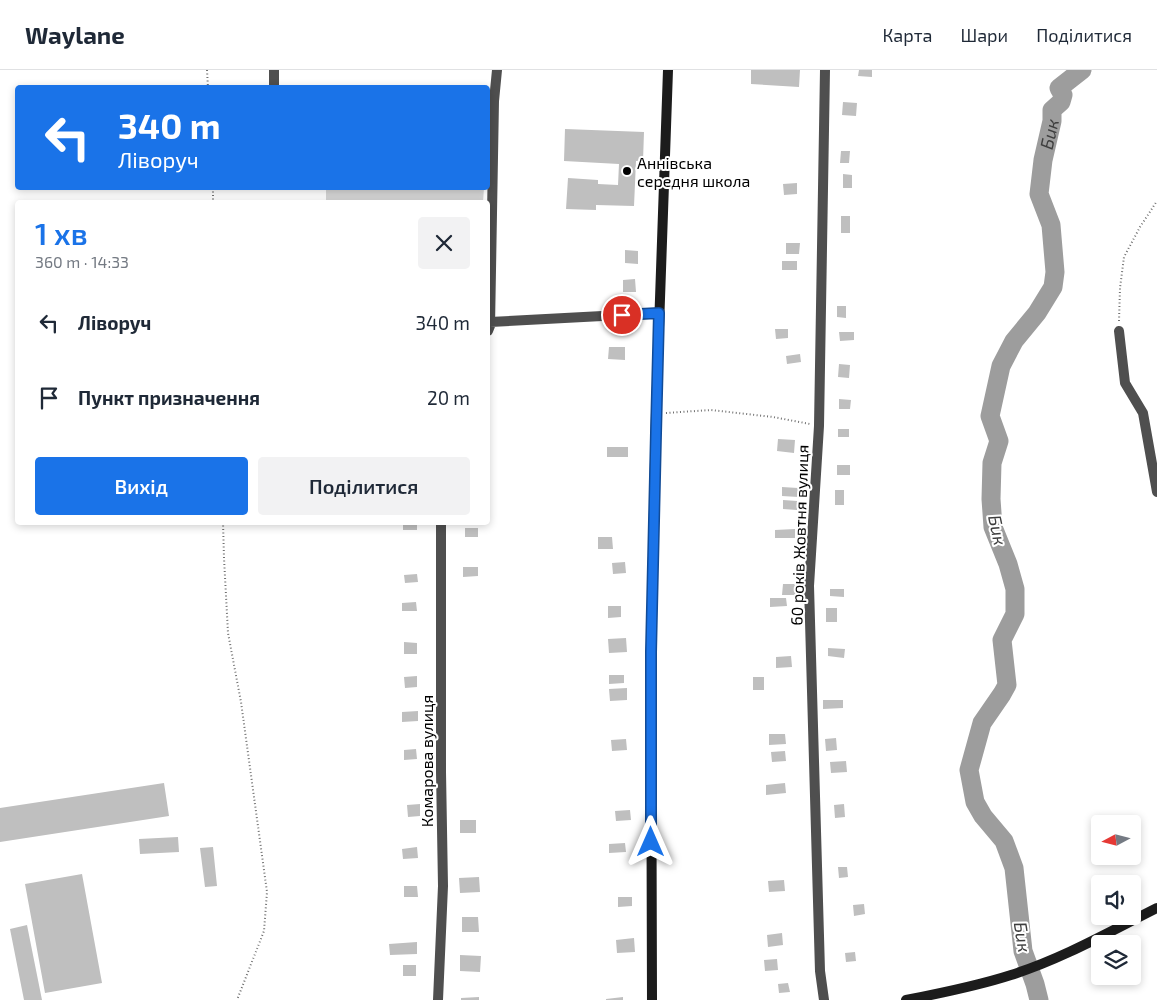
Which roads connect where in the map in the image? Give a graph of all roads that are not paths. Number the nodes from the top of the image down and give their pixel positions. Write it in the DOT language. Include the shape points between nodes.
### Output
graph roads {
  1 [pos="274,70"];
  2 [pos="497,70"];
  3 [pos="668,70"];
  4 [pos="825,70"];
  5 [pos="274,85"];
  6 [pos="491,101"];
  7 [pos="490,214"];
  8 [pos="659,313"];
  9 [pos="490,326"];
  10 [pos="1119,331"];
  11 [pos="1157,492"];
  12 [pos="441,525"];
  13 [pos="1157,908"];
  14 [pos="438,1000"];
  15 [pos="652,1000"];
  16 [pos="824,1000"];
  17 [pos="906,1000"];
  1 -- 5 [label="street"];
  2 -- 6 [label="street"];
  3 -- 8 [label="main road"];
  4 -- 16 [label="street, 60 років Жовтня вулиця" via="819,426 809,586 820,962"];
  6 -- 7 [label="street"];
  8 -- 9 [label="street"];
  8 -- 15 [label="main road" via="651,652"];
  10 -- 11 [label="street" via="1125,383 1143,412"];
  12 -- 14 [label="street, Комарова вулиця" via="442,886"];
  13 -- 17 [label="main road" via="1056,958 1012,975"];
}
